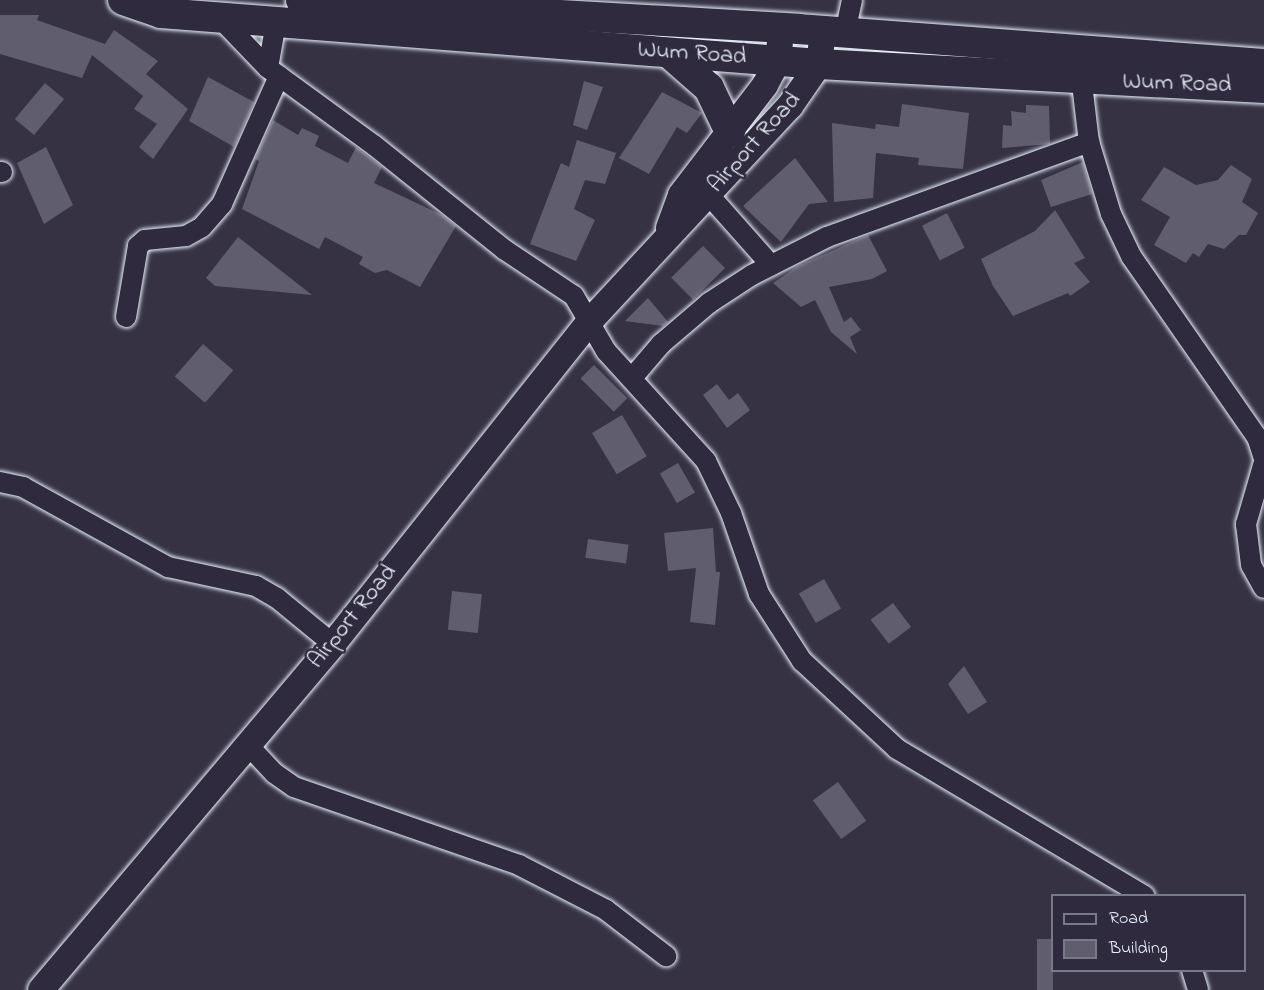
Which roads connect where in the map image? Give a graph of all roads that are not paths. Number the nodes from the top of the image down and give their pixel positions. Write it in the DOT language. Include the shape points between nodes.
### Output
graph roads {
  1 [pos="123,0"];
  2 [pos="301,0"];
  3 [pos="852,0"];
  4 [pos="220,18"];
  5 [pos="276,22"];
  6 [pos="782,28"];
  7 [pos="834,32"];
  8 [pos="1080,50"];
  9 [pos="669,53"];
  10 [pos="778,61"];
  11 [pos="819,64"];
  12 [pos="1264,64"];
  13 [pos="273,72"];
  14 [pos="1081,80"];
  15 [pos="1264,88"];
  16 [pos="730,132"];
  17 [pos="1089,142"];
  18 [pos="708,194"];
  19 [pos="664,242"];
  20 [pos="771,265"];
  21 [pos="126,317"];
  22 [pos="590,321"];
  23 [pos="632,378"];
  24 [pos="1264,460"];
  25 [pos="2,483"];
  26 [pos="1264,588"];
  27 [pos="333,644"];
  28 [pos="248,744"];
  29 [pos="1142,894"];
  30 [pos="666,956"];
  31 [pos="1192,972"];
  32 [pos="41,990"];
  33 [pos="1198,990"];
  1 -- 4 [label="highway, Wum Road" via="161,14"];
  2 -- 6 [label="highway, Wum Road"];
  3 -- 7 [label="street"];
  4 -- 5 [label="highway, Wum Road"];
  4 -- 13 [label="street"];
  5 -- 9 [label="highway, Wum Road"];
  5 -- 13 [label="street"];
  6 -- 7 [label="highway, Wum Road"];
  6 -- 10 [label="main road, Airport Road"];
  7 -- 8 [label="highway, Wum Road"];
  7 -- 11 [label="main road, Airport Road"];
  8 -- 12 [label="highway, Wum Road"];
  8 -- 14 [label="street"];
  9 -- 10 [label="highway, Wum Road"];
  9 -- 16 [label="highway" via="709,88"];
  10 -- 11 [label="highway, Wum Road"];
  10 -- 16 [label="main road, Airport Road"];
  11 -- 14 [label="highway, Wum Road"];
  11 -- 18 [label="main road, Airport Road" via="790,106"];
  13 -- 21 [label="street" via="222,204 202,227 186,236 145,240 138,246"];
  13 -- 22 [label="street" via="375,146 505,250 574,296"];
  14 -- 15 [label="highway, Wum Road"];
  14 -- 17 [label="street"];
  16 -- 19 [label="main road, Airport Road" via="681,195"];
  17 -- 20 [label="street" via="827,237"];
  17 -- 24 [label="street" via="1112,214 1131,255 1257,437"];
  18 -- 19 [label="main road, Airport Road"];
  18 -- 20 [label="street"];
  19 -- 22 [label="main road, Airport Road"];
  20 -- 23 [label="street" via="709,303 661,344"];
  22 -- 23 [label="street" via="606,351"];
  22 -- 27 [label="main road, Airport Road"];
  23 -- 29 [label="street" via="706,461 731,513 759,594 802,661 897,749"];
  24 -- 26 [label="street" via="1246,524 1251,565"];
  25 -- 27 [label="street" via="22,487 168,567 256,586 277,598"];
  27 -- 28 [label="main road, Airport Road"];
  28 -- 30 [label="street" via="274,773 294,787 519,866 606,910"];
  28 -- 32 [label="main road, Airport Road"];
  31 -- 33 [label="street"];
}
